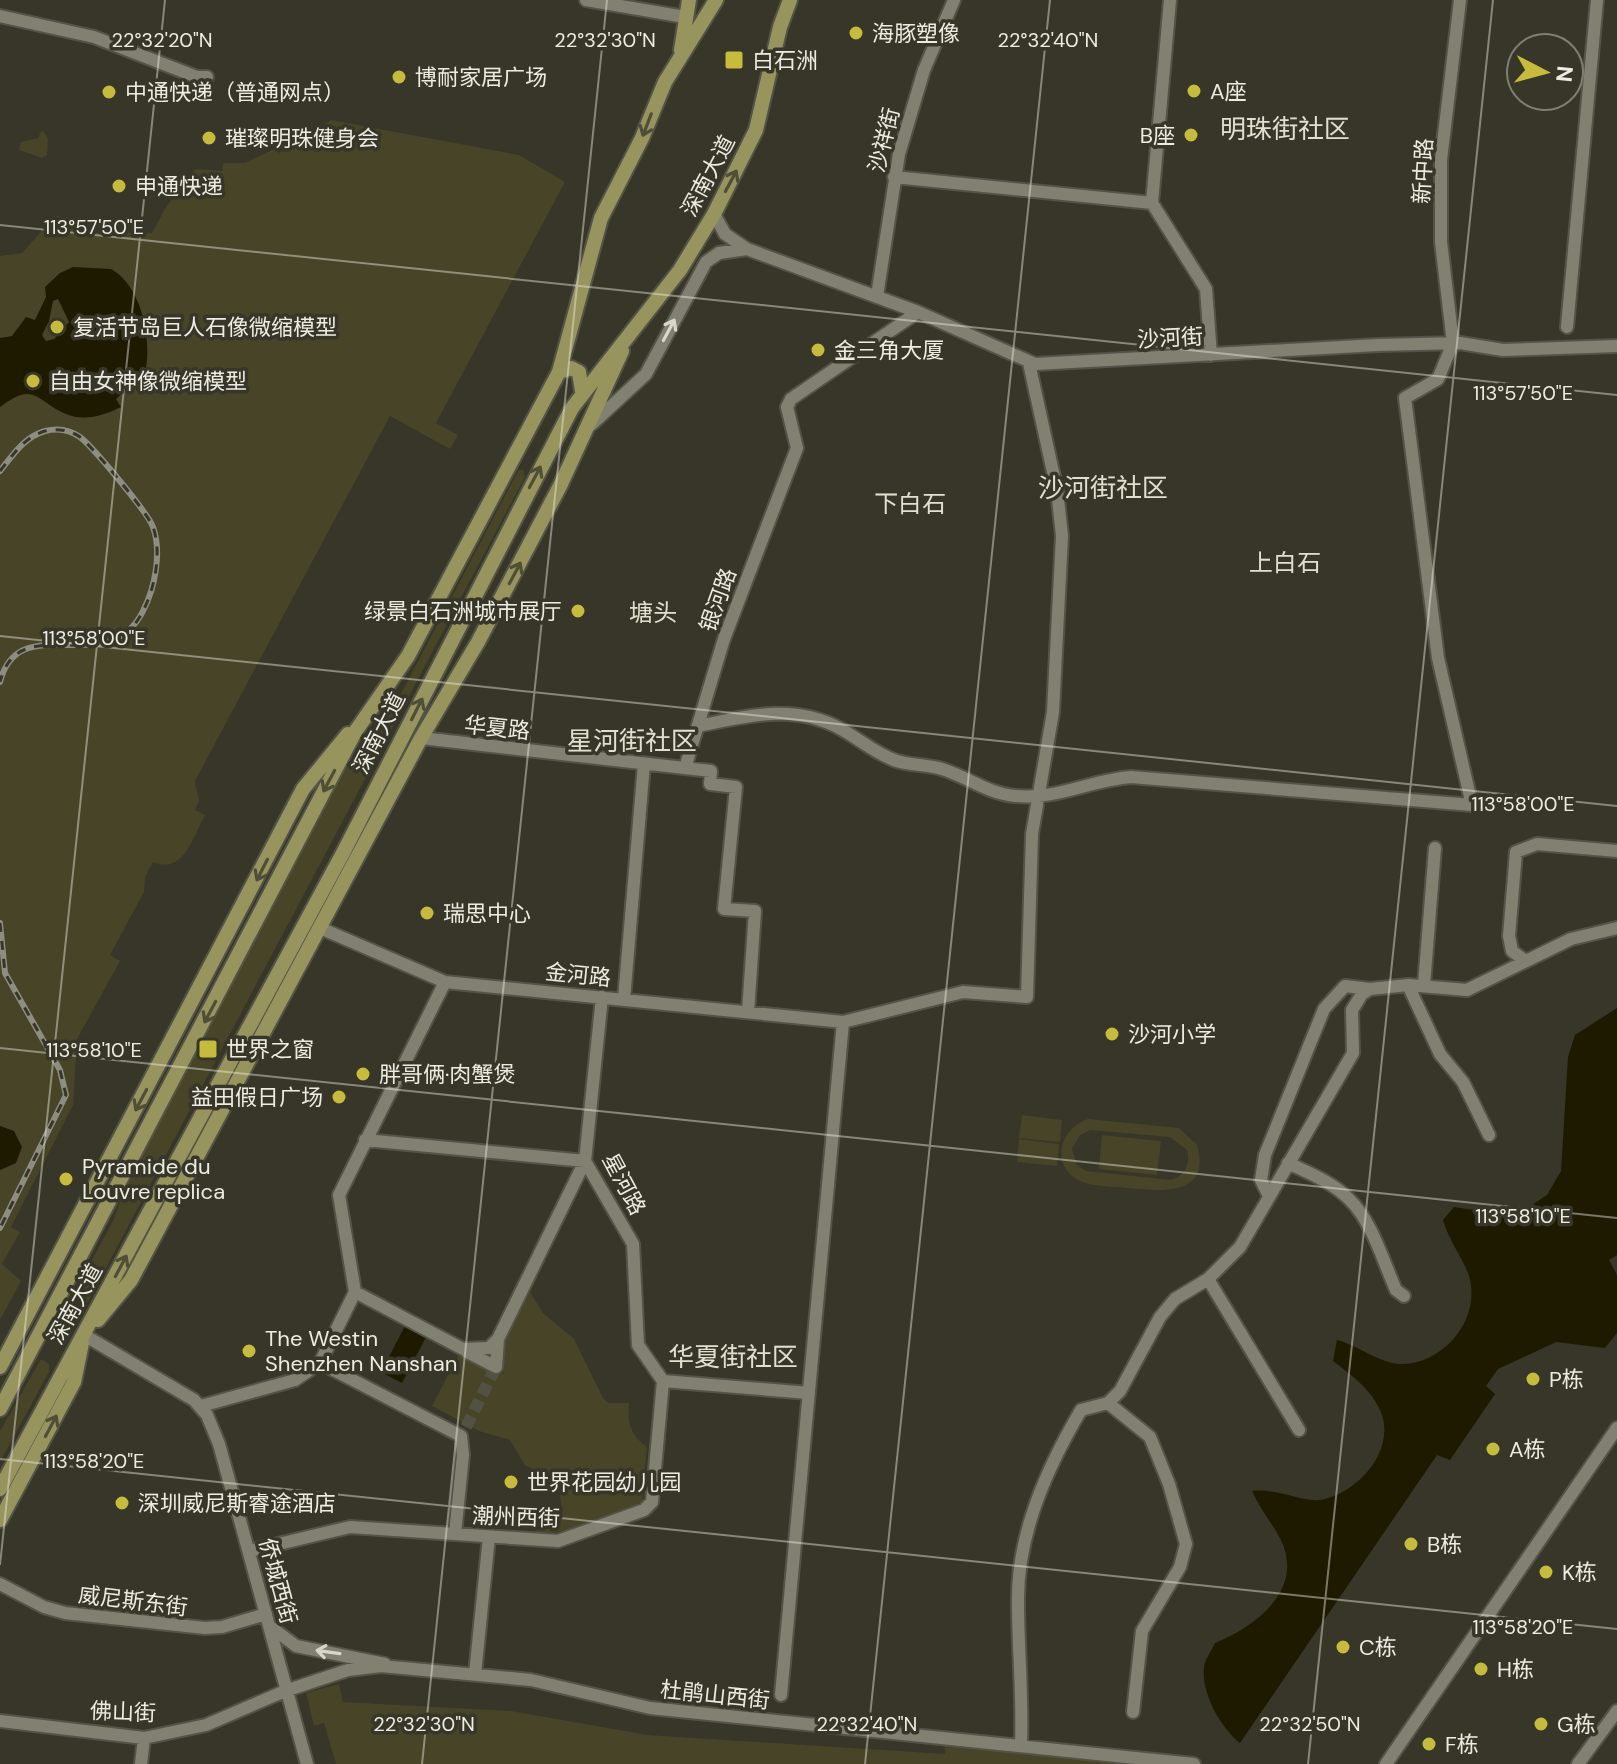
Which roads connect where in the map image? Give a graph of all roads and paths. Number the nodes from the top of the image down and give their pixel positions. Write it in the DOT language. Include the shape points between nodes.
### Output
graph roads {
  1 [pos="586,0"];
  2 [pos="689,0"];
  3 [pos="716,0"];
  4 [pos="790,0"];
  5 [pos="954,0"];
  6 [pos="1170,0"];
  7 [pos="1460,0"];
  8 [pos="1597,0"];
  9 [pos="0,16"];
  10 [pos="685,17"];
  11 [pos="680,54"];
  12 [pos="207,77"];
  13 [pos="894,177"];
  14 [pos="1152,203"];
  15 [pos="714,214"];
  16 [pos="747,249"];
  17 [pos="877,296"];
  18 [pos="918,312"];
  19 [pos="641,316"];
  20 [pos="1567,327"];
  21 [pos="1453,343"];
  22 [pos="1617,346"];
  23 [pos="1211,355"];
  24 [pos="1029,363"];
  25 [pos="559,372"];
  26 [pos="582,391"];
  27 [pos="579,443"];
  28 [pos="367,713"];
  29 [pos="698,726"];
  30 [pos="421,738"];
  31 [pos="644,764"];
  32 [pos="685,768"];
  33 [pos="1037,796"];
  34 [pos="1435,848"];
  35 [pos="1617,851"];
  36 [pos="343,853"];
  37 [pos="254,927"];
  38 [pos="1617,928"];
  39 [pos="320,929"];
  40 [pos="1524,960"];
  41 [pos="445,982"];
  42 [pos="1408,985"];
  43 [pos="1424,985"];
  44 [pos="1370,989"];
  45 [pos="602,997"];
  46 [pos="265,998"];
  47 [pos="624,999"];
  48 [pos="194,1001"];
  49 [pos="748,1012"];
  50 [pos="843,1022"];
  51 [pos="231,1064"];
  52 [pos="1489,1135"];
  53 [pos="365,1140"];
  54 [pos="197,1154"];
  55 [pos="585,1161"];
  56 [pos="1288,1163"];
  57 [pos="1269,1196"];
  58 [pos="1208,1279"];
  59 [pos="355,1292"];
  60 [pos="40,1293"];
  61 [pos="1404,1296"];
  62 [pos="84,1335"];
  63 [pos="498,1339"];
  64 [pos="34,1345"];
  65 [pos="463,1349"];
  66 [pos="320,1363"];
  67 [pos="0,1367"];
  68 [pos="663,1381"];
  69 [pos="809,1393"];
  70 [pos="1108,1403"];
  71 [pos="201,1406"];
  72 [pos="0,1409"];
  73 [pos="1617,1428"];
  74 [pos="1299,1430"];
  75 [pos="0,1489"];
  76 [pos="0,1520"];
  77 [pos="455,1534"];
  78 [pos="489,1537"];
  79 [pos="249,1551"];
  80 [pos="0,1584"];
  81 [pos="268,1620"];
  82 [pos="392,1667"];
  83 [pos="475,1674"];
  84 [pos="285,1691"];
  85 [pos="781,1695"];
  86 [pos="1617,1711"];
  87 [pos="1133,1712"];
  88 [pos="0,1721"];
  89 [pos="144,1738"];
  90 [pos="1021,1745"];
  91 [pos="141,1764"];
  92 [pos="307,1764"];
  93 [pos="1194,1764"];
  94 [pos="1386,1764"];
  95 [pos="1578,1764"];
  1 -- 10 [label="street"];
  2 -- 10 [label="main road"];
  3 -- 11 [label="main road, 深南大道"];
  15 -- 4 [label="main road, 深南大道, one-way" via="756,130"];
  5 -- 13 [label="street, 沙祥街" via="924,70"];
  6 -- 14 [label="street"];
  7 -- 21 [label="street, 新中路" via="1441,160 1441,242"];
  8 -- 20 [label="street"];
  9 -- 12 [label="street" via="94,37"];
  10 -- 11 [label="main road"];
  11 -- 25 [label="main road, 深南大道, one-way" via="595,234"];
  13 -- 14 [label="street"];
  13 -- 17 [label="street, 沙祥街"];
  14 -- 23 [label="street" via="1206,289"];
  15 -- 16 [label="street" via="725,234"];
  15 -- 19 [label="main road, 深南大道" via="680,270"];
  16 -- 17 [label="street, 沙河街"];
  27 -- 16 [label="street, one-way" via="598,417 646,374 706,262 719,253"];
  17 -- 18 [label="street, 沙河街"];
  18 -- 24 [label="street, 沙河街"];
  18 -- 29 [label="street, 银河路" via="791,399 787,415 797,448 724,639"];
  19 -- 26 [label="main road, 深南大道"];
  19 -- 27 [label="main road"];
  21 -- 22 [label="street, 沙河街" via="1503,350"];
  21 -- 23 [label="street, 沙河街"];
  21 -- 33 [label="street" via="1438,379 1405,398 1438,658 1472,805 1131,777"];
  23 -- 24 [label="street, 沙河街"];
  24 -- 33 [label="street" via="1062,536 1055,699"];
  25 -- 26 [label="main road" via="579,372"];
  25 -- 28 [label="main road, 深南大道" via="408,656"];
  36 -- 26 [label="main road, 深南大道, one-way"];
  30 -- 27 [label="main road, one-way" via="478,642"];
  28 -- 37 [label="main road, 深南大道, one-way"];
  28 -- 48 [label="main road, one-way" via="303,789"];
  29 -- 32 [label="street, 银河路"];
  29 -- 33 [label="street" via="791,712 840,728 898,762 940,769 992,792"];
  30 -- 31 [label="street, 华夏路"];
  30 -- 36 [label="main road"];
  30 -- 39 [label="main road"];
  31 -- 32 [label="street, 华夏路"];
  31 -- 47 [label="street"];
  32 -- 49 [label="street, 华夏路" via="711,771 710,784 736,787 724,909 755,911"];
  33 -- 50 [label="street" via="1027,997 963,992"];
  34 -- 43 [label="street"];
  35 -- 40 [label="street" via="1537,844 1516,852 1509,936 1512,951"];
  36 -- 46 [label="main road, 深南大道"];
  37 -- 48 [label="main road"];
  37 -- 64 [label="main road, 深南大道, one-way"];
  38 -- 40 [label="street" via="1571,939"];
  39 -- 41 [label="street, 金河路"];
  39 -- 46 [label="main road"];
  39 -- 54 [label="main road"];
  40 -- 43 [label="street" via="1467,990"];
  41 -- 45 [label="street, 金河路"];
  41 -- 53 [label="street"];
  42 -- 43 [label="street"];
  42 -- 44 [label="street"];
  42 -- 52 [label="street" via="1440,1054 1463,1082"];
  44 -- 56 [label="street" via="1352,1010 1353,1053"];
  44 -- 57 [label="street" via="1345,986 1324,1009 1265,1155 1261,1180"];
  45 -- 47 [label="street, 金河路"];
  45 -- 55 [label="street, 星河路"];
  46 -- 51 [label="main road, 深南大道"];
  47 -- 49 [label="street, 金河路"];
  48 -- 60 [label="main road, one-way"];
  49 -- 50 [label="street, 金河路"];
  50 -- 69 [label="street"];
  51 -- 54 [label="main road"];
  62 -- 51 [label="main road, 深南大道, one-way"];
  53 -- 55 [label="street"];
  53 -- 59 [label="street" via="337,1200"];
  54 -- 62 [label="main road" via="131,1280"];
  55 -- 63 [label="street"];
  55 -- 68 [label="street, 星河路" via="633,1244 637,1340"];
  56 -- 57 [label="street"];
  56 -- 61 [label="street" via="1349,1199"];
  57 -- 58 [label="street" via="1240,1247"];
  58 -- 70 [label="street" via="1175,1299 1160,1317 1120,1391"];
  58 -- 74 [label="street"];
  59 -- 65 [label="street"];
  59 -- 66 [label="street"];
  60 -- 64 [label="main road"];
  60 -- 67 [label="main road"];
  62 -- 71 [label="street"];
  62 -- 75 [label="main road, 深南大道"];
  76 -- 62 [label="main road, one-way" via="74,1382"];
  63 -- 65 [label="street" via="483,1350"];
  63 -- 65 [label="street" via="496,1367"];
  64 -- 72 [label="main road, 深南大道"];
  66 -- 71 [label="street" via="295,1380"];
  66 -- 77 [label="street" via="463,1432"];
  68 -- 69 [label="street"];
  68 -- 78 [label="street, 潮州西街" via="649,1506 568,1540"];
  69 -- 85 [label="street"];
  70 -- 87 [label="street" via="1150,1437 1186,1544 1180,1567 1142,1631"];
  70 -- 90 [label="street" via="1081,1410 1055,1454 1022,1555"];
  71 -- 79 [label="street, 侨城西街" via="219,1444"];
  73 -- 94 [label="street"];
  77 -- 78 [label="street, 潮州西街"];
  77 -- 79 [label="street, 潮州西街" via="350,1527"];
  78 -- 83 [label="street"];
  79 -- 81 [label="street, 侨城西街"];
  80 -- 81 [label="street, 威尼斯东街" via="65,1613 193,1628"];
  82 -- 81 [label="street, one-way" via="370,1658 296,1646"];
  81 -- 84 [label="street, 侨城西街"];
  82 -- 83 [label="street, 杜鹃山西街"];
  82 -- 84 [label="street, 杜鹃山西街" via="348,1670"];
  83 -- 90 [label="street, 杜鹃山西街" via="538,1681 650,1708"];
  84 -- 89 [label="street, 佛山街" via="206,1725"];
  84 -- 92 [label="street, 侨城西街"];
  86 -- 95 [label="street"];
  88 -- 89 [label="street, 佛山街"];
  89 -- 91 [label="street"];
  90 -- 93 [label="street, 杜鹃山西街"];
}
